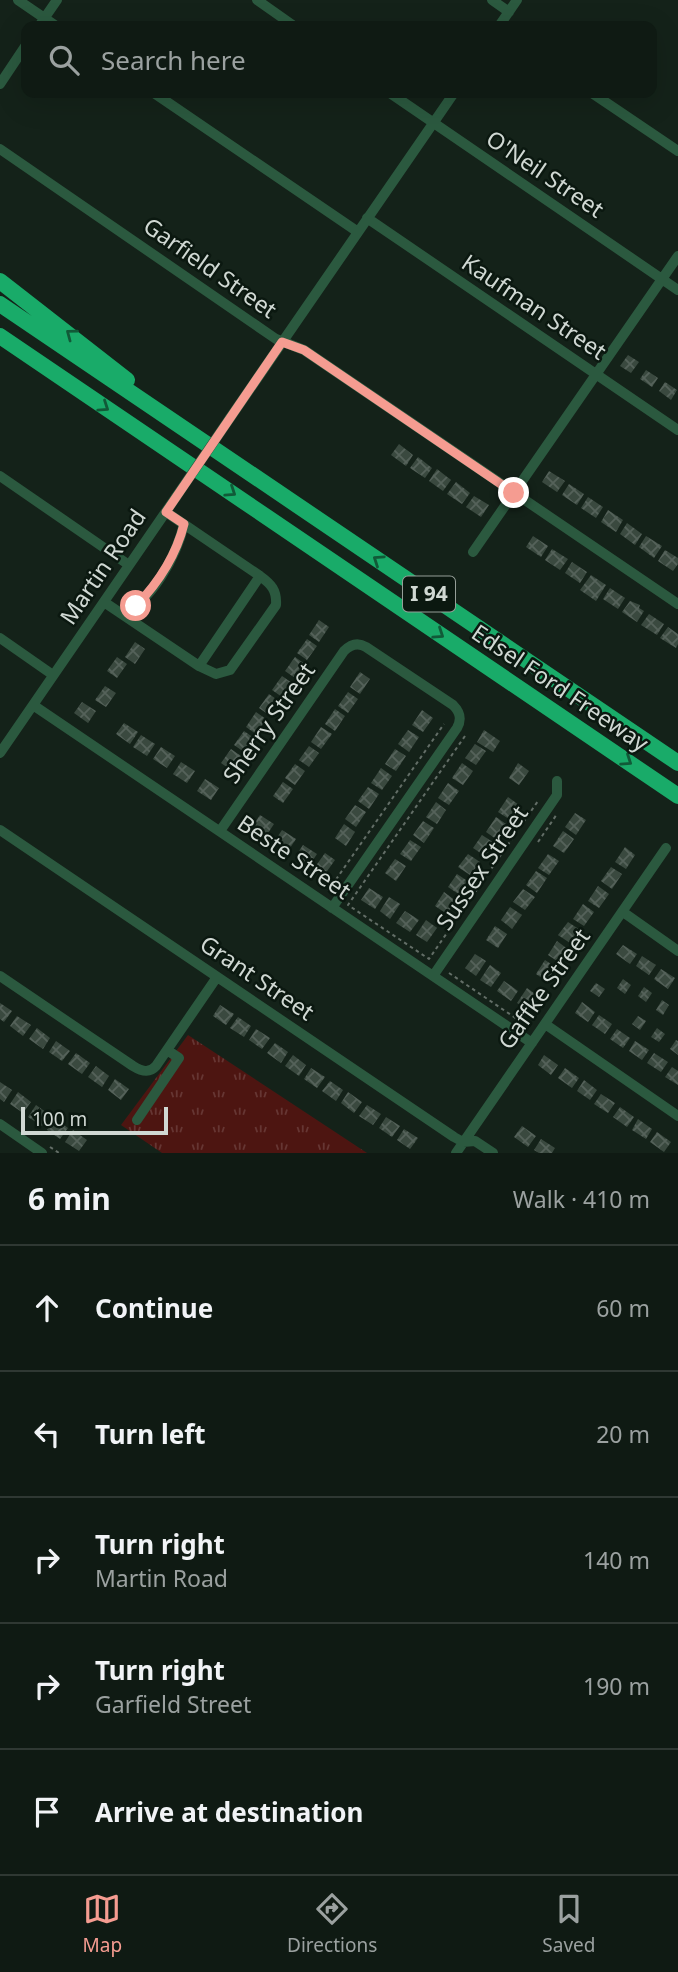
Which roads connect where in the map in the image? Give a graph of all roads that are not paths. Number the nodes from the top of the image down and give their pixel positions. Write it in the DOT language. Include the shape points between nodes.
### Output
graph roads {
  1 [pos="18,0"];
  2 [pos="57,0"];
  3 [pos="257,0"];
  4 [pos="492,0"];
  5 [pos="517,0"];
  6 [pos="509,12"];
  7 [pos="41,21"];
  8 [pos="43,21"];
  9 [pos="287,21"];
  10 [pos="503,21"];
  11 [pos="21,53"];
  12 [pos="0,84"];
  13 [pos="161,98"];
  14 [pos="397,98"];
  15 [pos="450,98"];
  16 [pos="599,98"];
  17 [pos="433,123"];
  18 [pos="0,149"];
  19 [pos="678,151"];
  20 [pos="367,218"];
  21 [pos="358,232"];
  22 [pos="678,256"];
  23 [pos="662,279"];
  24 [pos="0,281"];
  25 [pos="678,290"];
  26 [pos="0,304"];
  27 [pos="0,336"];
  28 [pos="282,342"];
  29 [pos="596,374"];
  30 [pos="179,425"];
  31 [pos="678,430"];
  32 [pos="0,476"];
  33 [pos="514,493"];
  34 [pos="166,512"];
  35 [pos="184,524"];
  36 [pos="473,552"];
  37 [pos="129,565"];
  38 [pos="260,576"];
  39 [pos="104,602"];
  40 [pos="678,604"];
  41 [pos="121,613"];
  42 [pos="0,638"];
  43 [pos="199,666"];
  44 [pos="54,676"];
  45 [pos="33,705"];
  46 [pos="0,752"];
  47 [pos="678,763"];
  48 [pos="557,781"];
  49 [pos="678,798"];
  50 [pos="0,830"];
  51 [pos="220,831"];
  52 [pos="667,848"];
  53 [pos="332,908"];
  54 [pos="623,912"];
  55 [pos="678,951"];
  56 [pos="0,976"];
  57 [pos="433,976"];
  58 [pos="217,977"];
  59 [pos="545,1024"];
  60 [pos="532,1043"];
  61 [pos="167,1050"];
  62 [pos="678,1116"];
  63 [pos="137,1120"];
  64 [pos="0,1124"];
  65 [pos="463,1142"];
  66 [pos="42,1153"];
  67 [pos="456,1153"];
  68 [pos="493,1153"];
  1 -- 7 [label="street"];
  2 -- 8 [label="street"];
  3 -- 9 [label="street"];
  4 -- 6 [label="street"];
  5 -- 6 [label="street"];
  6 -- 10 [label="street"];
  11 -- 12 [label="street"];
  13 -- 21 [label="street"];
  14 -- 17 [label="street, O'Neil Street"];
  15 -- 17 [label="street, Martin Road"];
  16 -- 19 [label="street"];
  17 -- 20 [label="street, Martin Road"];
  17 -- 23 [label="street, O'Neil Street"];
  18 -- 28 [label="street, Garfield Street"];
  20 -- 21 [label="street, Martin Road"];
  20 -- 29 [label="street, Kaufman Street"];
  21 -- 28 [label="street, Martin Road"];
  22 -- 23 [label="street"];
  23 -- 25 [label="street, O'Neil Street"];
  23 -- 29 [label="street"];
  30 -- 24 [label="highway, one-way" via="104,360"];
  26 -- 30 [label="highway, Edsel Ford Freeway / I 94"];
  27 -- 49 [label="highway, Edsel Ford Freeway / I 94, one-way"];
  28 -- 33 [label="street, Garfield Street" via="304,350"];
  28 -- 34 [label="street, Martin Road, bridge"];
  29 -- 31 [label="street, Kaufman Street"];
  29 -- 33 [label="street"];
  47 -- 30 [label="highway, Edsel Ford Freeway / I 94, one-way"];
  32 -- 37 [label="street"];
  33 -- 36 [label="street"];
  33 -- 40 [label="street, Garfield Street"];
  34 -- 35 [label="street"];
  34 -- 37 [label="street, Martin Road"];
  35 -- 38 [label="street"];
  35 -- 41 [label="street" via="166,569 136,606"];
  37 -- 39 [label="street, Martin Road"];
  38 -- 43 [label="street"];
  38 -- 43 [label="street" via="272,585 276,597 268,616 230,670 216,674"];
  39 -- 41 [label="street"];
  39 -- 44 [label="street, Martin Road"];
  41 -- 43 [label="street"];
  42 -- 44 [label="street"];
  44 -- 45 [label="street, Martin Road"];
  45 -- 46 [label="street, Martin Road"];
  45 -- 51 [label="street, Beste Street"];
  48 -- 57 [label="street, Sussex Street" via="557,795"];
  50 -- 58 [label="street, Grant Street"];
  51 -- 53 [label="street, Beste Street"];
  51 -- 53 [label="street, Sherry Street" via="344,651 357,644 366,646 453,705 460,723"];
  52 -- 54 [label="street, Gaffke Street"];
  53 -- 57 [label="street, Beste Street"];
  54 -- 55 [label="street"];
  54 -- 59 [label="street, Gaffke Street"];
  56 -- 61 [label="street" via="141,1071 153,1069"];
  57 -- 60 [label="street, Beste Street"];
  58 -- 61 [label="street"];
  58 -- 65 [label="street, Grant Street"];
  59 -- 60 [label="street, Gaffke Street"];
  59 -- 62 [label="street"];
  60 -- 65 [label="street, Gaffke Street"];
  61 -- 63 [label="street" via="179,1058"];
  64 -- 66 [label="street"];
  65 -- 67 [label="street, Gaffke Street"];
  65 -- 68 [label="street, Grant Street" via="475,1141"];
}
